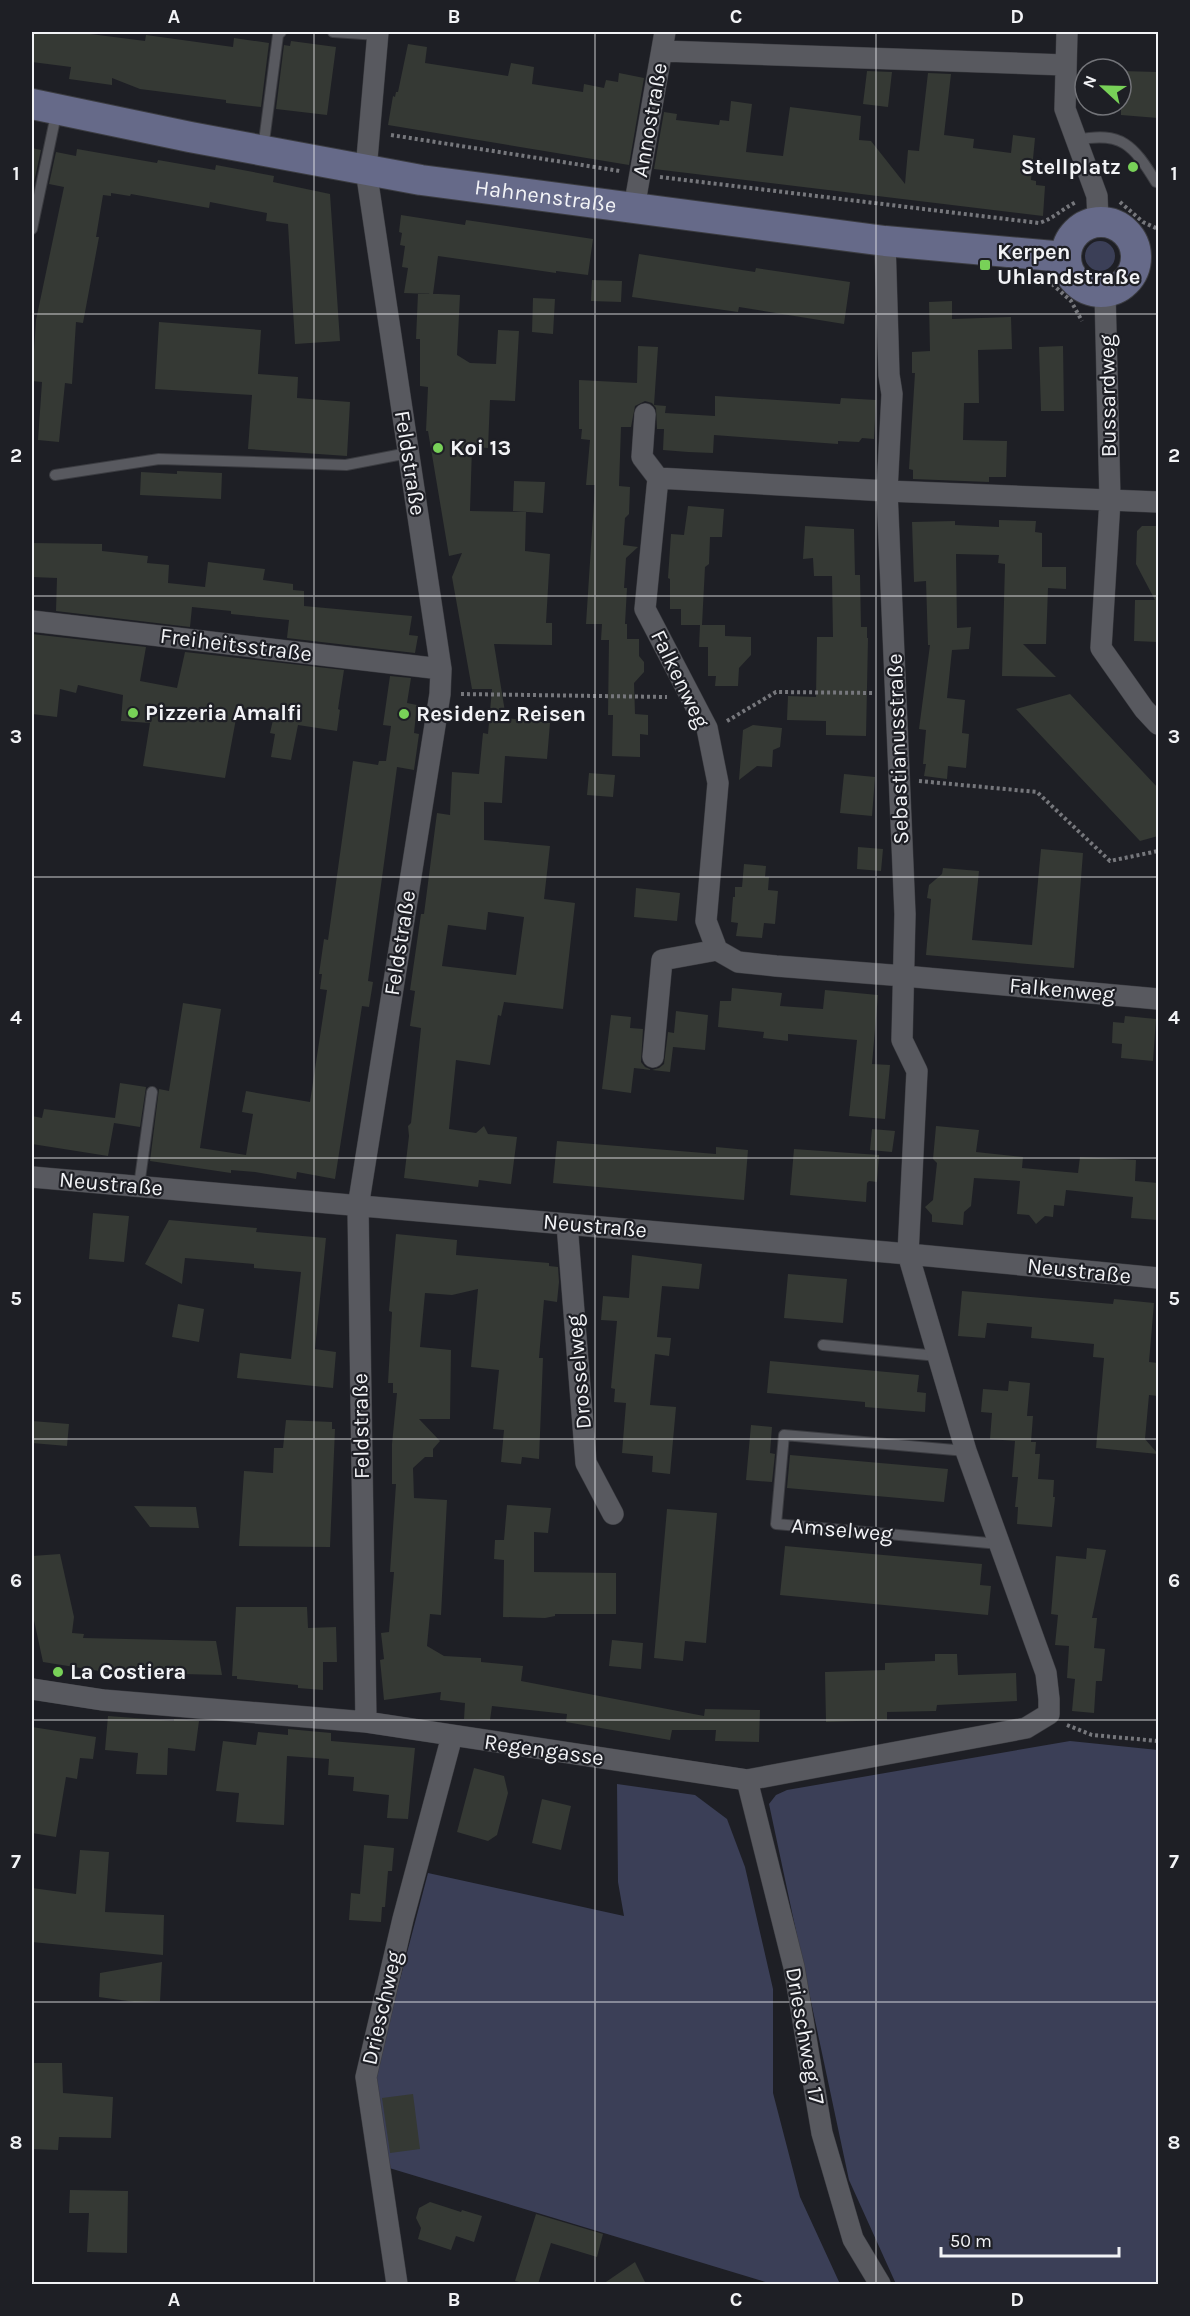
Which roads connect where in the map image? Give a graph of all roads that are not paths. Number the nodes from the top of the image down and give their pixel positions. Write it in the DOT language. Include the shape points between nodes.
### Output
graph roads {
  1 [pos="281,32"];
  2 [pos="333,32"];
  3 [pos="1067,32"];
  4 [pos="378,33"];
  5 [pos="663,41"];
  6 [pos="1065,65"];
  7 [pos="44,107"];
  8 [pos="1077,140"];
  9 [pos="262,151"];
  10 [pos="366,170"];
  11 [pos="1156,182"];
  12 [pos="634,208"];
  13 [pos="1098,209"];
  14 [pos="32,229"];
  15 [pos="885,241"];
  16 [pos="1065,257"];
  17 [pos="1147,265"];
  18 [pos="1105,292"];
  19 [pos="645,414"];
  20 [pos="408,453"];
  21 [pos="55,475"];
  22 [pos="657,478"];
  23 [pos="887,491"];
  24 [pos="1110,500"];
  25 [pos="1158,502"];
  26 [pos="32,621"];
  27 [pos="441,669"];
  28 [pos="1158,724"];
  29 [pos="717,950"];
  30 [pos="904,976"];
  31 [pos="1158,999"];
  32 [pos="653,1058"];
  33 [pos="152,1092"];
  34 [pos="32,1177"];
  35 [pos="139,1186"];
  36 [pos="358,1207"];
  37 [pos="567,1224"];
  38 [pos="908,1254"];
  39 [pos="1158,1278"];
  40 [pos="823,1345"];
  41 [pos="938,1356"];
  42 [pos="966,1451"];
  43 [pos="614,1514"];
  44 [pos="1001,1544"];
  45 [pos="32,1689"];
  46 [pos="366,1722"];
  47 [pos="452,1736"];
  48 [pos="747,1780"];
  49 [pos="397,2284"];
  50 [pos="880,2284"];
  1 -- 9 [label="lane"];
  2 -- 4 [label="lane"];
  3 -- 6 [label="street"];
  4 -- 10 [label="street, Feldstraße"];
  5 -- 6 [label="street"];
  5 -- 12 [label="street, Annostraße"];
  6 -- 8 [label="street" via="1065,110"];
  7 -- 9 [label="main road, Hahnenstraße"];
  7 -- 14 [label="lane"];
  8 -- 11 [label="lane" via="1097,136 1127,144 1141,157"];
  8 -- 13 [label="street"];
  9 -- 10 [label="main road, Hahnenstraße"];
  10 -- 12 [label="main road, Hahnenstraße"];
  10 -- 20 [label="street, Feldstraße"];
  12 -- 15 [label="main road, Hahnenstraße"];
  13 -- 16 [label="main road" via="1075,233"];
  13 -- 17 [label="main road" via="1132,239"];
  15 -- 16 [label="main road, Hahnenstraße"];
  15 -- 23 [label="street, Sebastianusstraße" via="892,394"];
  16 -- 18 [label="main road" via="1068,269 1082,287"];
  17 -- 18 [label="main road" via="1116,289"];
  18 -- 24 [label="street, Bussardweg"];
  19 -- 22 [label="street" via="642,457"];
  20 -- 21 [label="lane" via="346,465 159,459"];
  20 -- 27 [label="street, Feldstraße"];
  22 -- 23 [label="street"];
  22 -- 29 [label="street, Falkenweg" via="645,609 706,728 717,783 706,921"];
  23 -- 24 [label="street"];
  23 -- 30 [label="street, Sebastianusstraße" via="905,914"];
  24 -- 25 [label="street"];
  24 -- 28 [label="street, Bussardweg" via="1101,648"];
  26 -- 27 [label="street, Freiheitsstraße"];
  27 -- 36 [label="street, Feldstraße"];
  29 -- 30 [label="street, Falkenweg" via="738,962"];
  29 -- 32 [label="street" via="662,960"];
  30 -- 31 [label="street, Falkenweg"];
  30 -- 38 [label="street, Sebastianusstraße" via="902,1040 917,1071"];
  33 -- 35 [label="lane"];
  34 -- 35 [label="street, Neustraße"];
  35 -- 36 [label="street, Neustraße"];
  36 -- 37 [label="street, Neustraße"];
  36 -- 46 [label="street, Feldstraße"];
  37 -- 38 [label="street, Neustraße"];
  37 -- 43 [label="street, Drosselweg" via="586,1463"];
  38 -- 39 [label="street, Neustraße"];
  38 -- 41 [label="street"];
  40 -- 41 [label="lane"];
  41 -- 42 [label="street"];
  42 -- 44 [label="street"];
  42 -- 44 [label="lane, Amselweg" via="784,1435 776,1524"];
  44 -- 48 [label="street, Regengasse" via="1046,1673 1049,1714 1026,1728 990,1736"];
  45 -- 46 [label="street, Regengasse" via="103,1700"];
  46 -- 47 [label="street, Regengasse"];
  47 -- 48 [label="street, Regengasse"];
  47 -- 49 [label="street, Drieschweg" via="366,2077"];
  48 -- 50 [label="street, Drieschweg 17" via="794,1967 822,2133 853,2239"];
}
